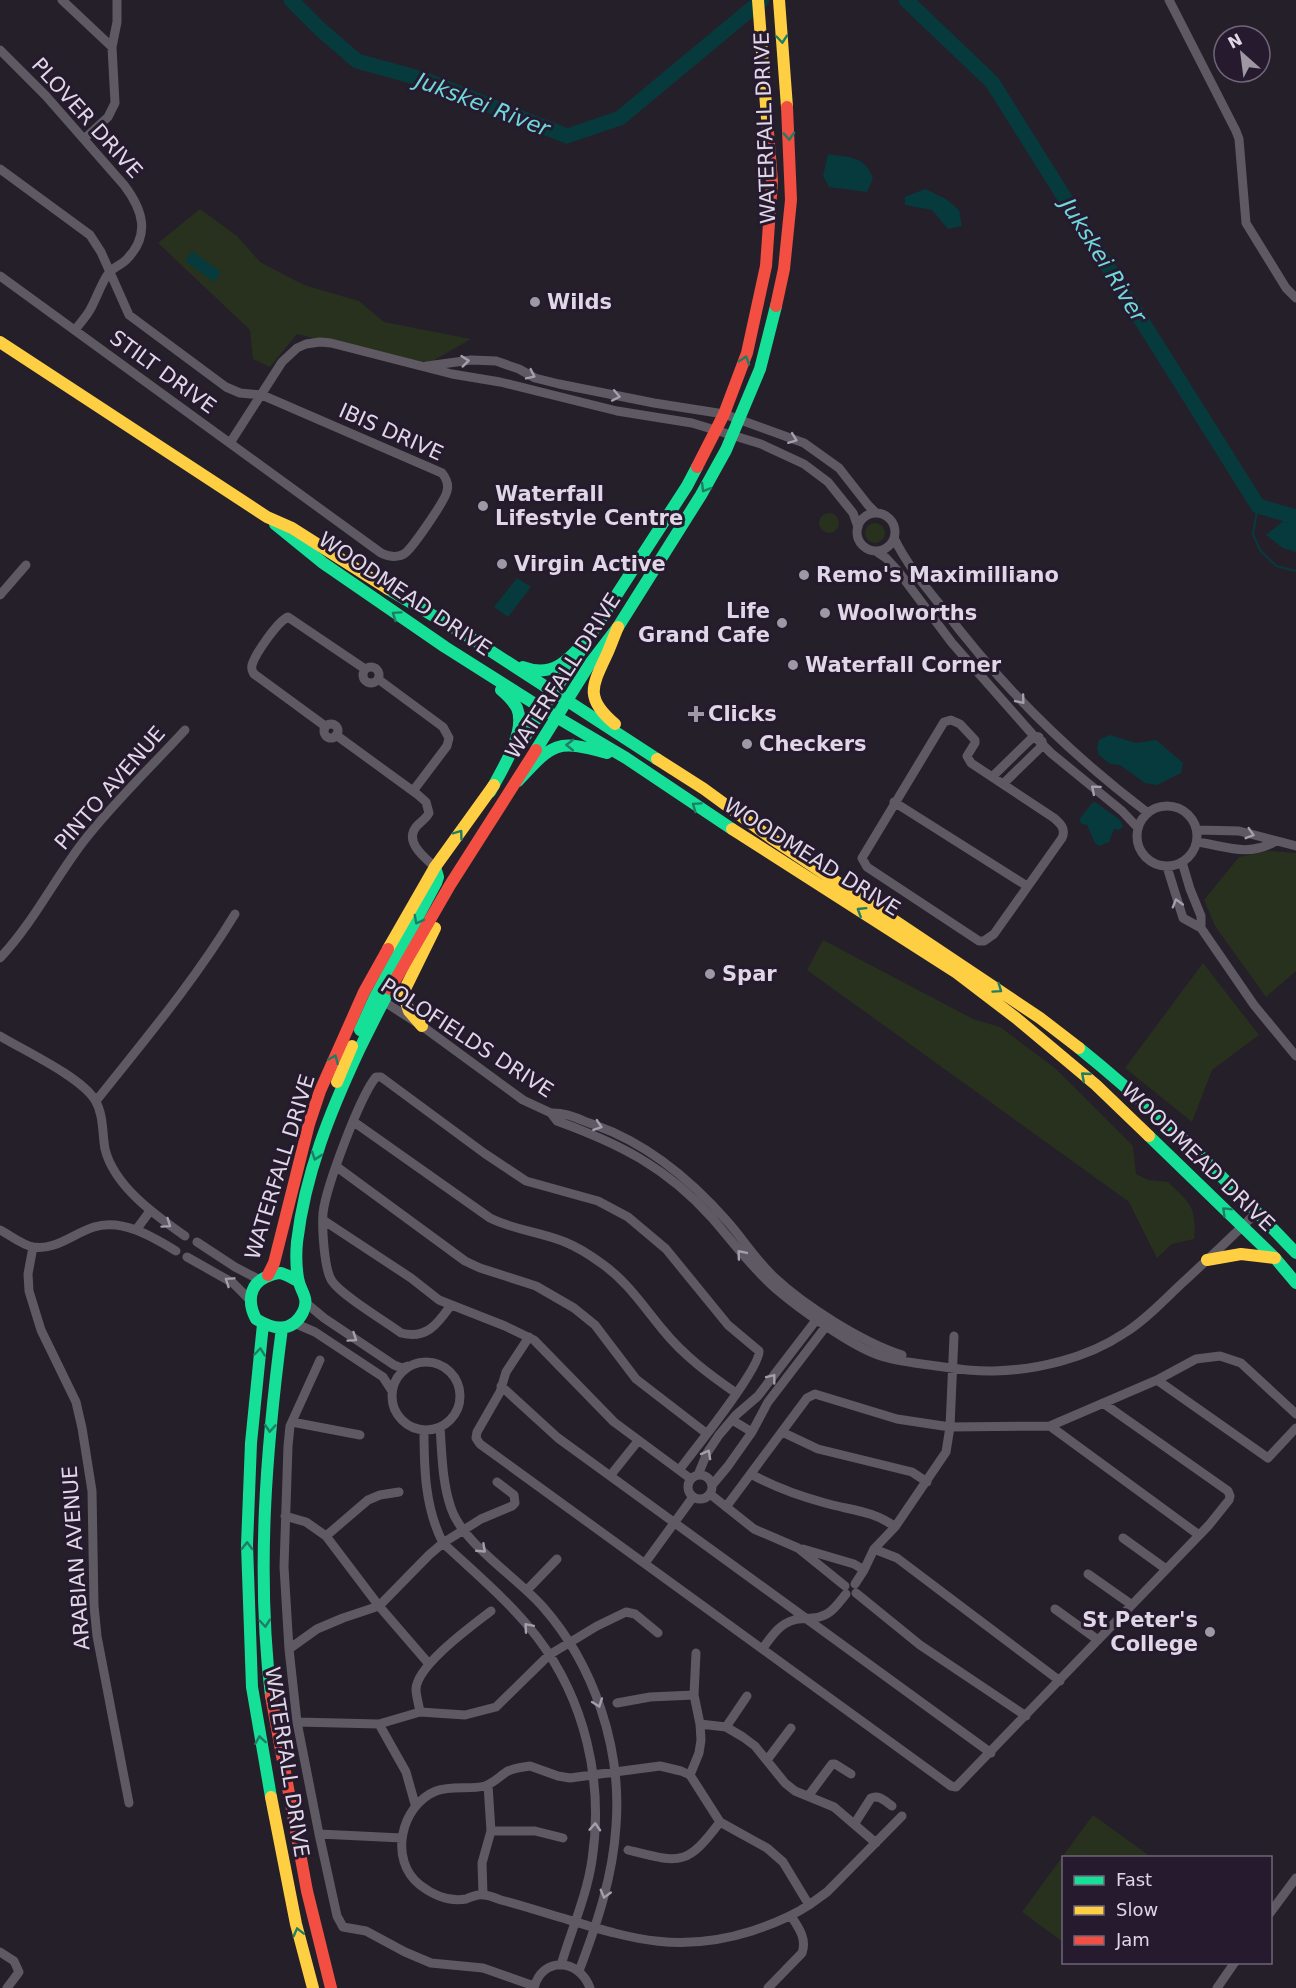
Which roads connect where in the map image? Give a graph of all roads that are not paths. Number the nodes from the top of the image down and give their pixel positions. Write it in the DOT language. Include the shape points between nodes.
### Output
graph roads {
  1 [pos="62,0"];
  2 [pos="117,0"];
  3 [pos="758,0"];
  4 [pos="778,0"];
  5 [pos="1169,0"];
  6 [pos="112,47"];
  7 [pos="0,50"];
  8 [pos="84,139"];
  9 [pos="0,170"];
  10 [pos="109,272"];
  11 [pos="0,276"];
  12 [pos="1296,298"];
  13 [pos="75,330"];
  14 [pos="0,342"];
  15 [pos="424,366"];
  16 [pos="262,394"];
  17 [pos="724,414"];
  18 [pos="739,418"];
  19 [pos="715,430"];
  20 [pos="732,436"];
  21 [pos="230,442"];
  22 [pos="876,513"];
  23 [pos="267,517"];
  24 [pos="858,527"];
  25 [pos="894,538"];
  26 [pos="877,552"];
  27 [pos="26,565"];
  28 [pos="0,595"];
  29 [pos="618,627"];
  30 [pos="466,635"];
  31 [pos="590,636"];
  32 [pos="445,647"];
  33 [pos="553,693"];
  34 [pos="567,702"];
  35 [pos="543,709"];
  36 [pos="557,718"];
  37 [pos="1043,724"];
  38 [pos="185,730"];
  39 [pos="1055,735"];
  40 [pos="1040,739"];
  41 [pos="636,744"];
  42 [pos="626,758"];
  43 [pos="992,777"];
  44 [pos="518,781"];
  45 [pos="1003,784"];
  46 [pos="413,791"];
  47 [pos="490,792"];
  48 [pos="894,802"];
  49 [pos="1148,813"];
  50 [pos="1138,828"];
  51 [pos="1197,830"];
  52 [pos="1197,842"];
  53 [pos="1274,842"];
  54 [pos="1296,846"];
  55 [pos="1182,862"];
  56 [pos="435,867"];
  57 [pos="1167,867"];
  58 [pos="450,885"];
  59 [pos="1027,886"];
  60 [pos="235,914"];
  61 [pos="1201,928"];
  62 [pos="0,958"];
  63 [pos="374,997"];
  64 [pos="422,1026"];
  65 [pos="0,1036"];
  66 [pos="1296,1056"];
  67 [pos="96,1101"];
  68 [pos="354,1122"];
  69 [pos="337,1167"];
  70 [pos="150,1211"];
  71 [pos="1257,1212"];
  72 [pos="323,1220"];
  73 [pos="1243,1226"];
  74 [pos="0,1230"];
  75 [pos="136,1230"];
  76 [pos="185,1236"];
  77 [pos="197,1242"];
  78 [pos="33,1247"];
  79 [pos="176,1251"];
  80 [pos="213,1252"];
  81 [pos="1296,1254"];
  82 [pos="187,1257"];
  83 [pos="1275,1258"];
  84 [pos="1208,1260"];
  85 [pos="204,1266"];
  86 [pos="264,1277"];
  87 [pos="298,1281"];
  88 [pos="1296,1283"];
  89 [pos="250,1300"];
  90 [pos="306,1303"];
  91 [pos="451,1305"];
  92 [pos="819,1316"];
  93 [pos="829,1322"];
  94 [pos="294,1323"];
  95 [pos="262,1324"];
  96 [pos="282,1328"];
  97 [pos="954,1336"];
  98 [pos="529,1337"];
  99 [pos="320,1360"];
  100 [pos="408,1366"];
  101 [pos="1158,1380"];
  102 [pos="501,1386"];
  103 [pos="392,1391"];
  104 [pos="736,1393"];
  105 [pos="758,1396"];
  106 [pos="768,1402"];
  107 [pos="1103,1403"];
  108 [pos="1296,1414"];
  109 [pos="732,1420"];
  110 [pos="292,1422"];
  111 [pos="1050,1426"];
  112 [pos="441,1427"];
  113 [pos="950,1427"];
  114 [pos="1296,1428"];
  115 [pos="424,1430"];
  116 [pos="752,1432"];
  117 [pos="782,1432"];
  118 [pos="706,1433"];
  119 [pos="360,1435"];
  120 [pos="638,1441"];
  121 [pos="679,1470"];
  122 [pos="751,1474"];
  123 [pos="610,1476"];
  124 [pos="694,1477"];
  125 [pos="497,1482"];
  126 [pos="927,1482"];
  127 [pos="711,1490"];
  128 [pos="399,1492"];
  129 [pos="693,1497"];
  130 [pos="726,1507"];
  131 [pos="285,1516"];
  132 [pos="675,1523"];
  133 [pos="895,1527"];
  134 [pos="463,1531"];
  135 [pos="1199,1535"];
  136 [pos="326,1536"];
  137 [pos="1123,1538"];
  138 [pos="443,1543"];
  139 [pos="798,1548"];
  140 [pos="874,1548"];
  141 [pos="557,1559"];
  142 [pos="645,1563"];
  143 [pos="1166,1569"];
  144 [pos="864,1570"];
  145 [pos="1088,1574"];
  146 [pos="850,1589"];
  147 [pos="527,1590"];
  148 [pos="1132,1605"];
  149 [pos="379,1606"];
  150 [pos="1055,1609"];
  151 [pos="491,1611"];
  152 [pos="808,1618"];
  153 [pos="658,1633"];
  154 [pos="1098,1640"];
  155 [pos="569,1642"];
  156 [pos="763,1648"];
  157 [pos="289,1649"];
  158 [pos="696,1653"];
  159 [pos="549,1655"];
  160 [pos="429,1664"];
  161 [pos="1059,1681"];
  162 [pos="693,1695"];
  163 [pos="747,1696"];
  164 [pos="617,1703"];
  165 [pos="420,1712"];
  166 [pos="1026,1716"];
  167 [pos="297,1722"];
  168 [pos="379,1724"];
  169 [pos="700,1724"];
  170 [pos="726,1727"];
  171 [pos="791,1728"];
  172 [pos="991,1753"];
  173 [pos="767,1760"];
  174 [pos="616,1773"];
  175 [pos="852,1774"];
  176 [pos="690,1775"];
  177 [pos="593,1776"];
  178 [pos="488,1785"];
  179 [pos="809,1795"];
  180 [pos="129,1803"];
  181 [pos="415,1804"];
  182 [pos="892,1806"];
  183 [pos="902,1816"];
  184 [pos="720,1822"];
  185 [pos="855,1823"];
  186 [pos="491,1831"];
  187 [pos="319,1834"];
  188 [pos="402,1838"];
  189 [pos="563,1838"];
  190 [pos="876,1843"];
  191 [pos="628,1850"];
  192 [pos="1296,1878"];
  193 [pos="483,1894"];
  194 [pos="809,1905"];
  195 [pos="1272,1910"];
  196 [pos="791,1916"];
  197 [pos="574,1921"];
  198 [pos="596,1927"];
  199 [pos="0,1952"];
  200 [pos="1234,1964"];
  201 [pos="561,1965"];
  202 [pos="579,1971"];
  203 [pos="534,1987"];
  204 [pos="7,1988"];
  205 [pos="313,1988"];
  206 [pos="331,1988"];
  207 [pos="590,1988"];
  208 [pos="768,1988"];
  209 [pos="1217,1988"];
  1 -- 6 [label="street"];
  2 -- 6 [label="street"];
  17 -- 3 [label="main road, WATERFALL DRIVE, one-way" via="747,353 766,266 772,181"];
  4 -- 18 [label="main road, WATERFALL DRIVE, one-way" via="791,200 787,247 760,369"];
  5 -- 12 [label="street" via="1239,139 1246,222"];
  6 -- 8 [label="street" via="115,103 108,117"];
  7 -- 8 [label="street, PLOVER DRIVE"];
  8 -- 10 [label="street, PLOVER DRIVE" via="129,192 143,222 136,246 126,260"];
  9 -- 10 [label="street" via="90,235"];
  10 -- 13 [label="street"];
  10 -- 16 [label="street" via="129,315 231,389"];
  11 -- 13 [label="street, STILT DRIVE"];
  13 -- 21 [label="street, STILT DRIVE"];
  14 -- 23 [label="main road, WOODMEAD DRIVE"];
  15 -- 16 [label="street" via="331,343 309,344 291,352"];
  15 -- 17 [label="street, one-way" via="480,359 496,361 559,384"];
  15 -- 19 [label="street"];
  16 -- 21 [label="street"];
  16 -- 21 [label="street, IBIS DRIVE" via="442,474 447,493 412,547 399,556 387,556"];
  17 -- 18 [label="street"];
  17 -- 19 [label="main road, WATERFALL DRIVE"];
  18 -- 20 [label="main road, WATERFALL DRIVE"];
  18 -- 22 [label="street, one-way" via="804,443 825,457"];
  19 -- 20 [label="street"];
  19 -- 31 [label="main road, WATERFALL DRIVE" via="687,486"];
  20 -- 24 [label="street" via="761,444 813,470 853,513"];
  20 -- 29 [label="main road, WATERFALL DRIVE, one-way" via="718,467"];
  22 -- 24 [label="street" via="865,517"];
  22 -- 25 [label="street" via="890,519 895,528"];
  23 -- 30 [label="main road, WOODMEAD DRIVE" via="292,528"];
  32 -- 23 [label="main road, WOODMEAD DRIVE, one-way" via="323,563"];
  24 -- 26 [label="street" via="861,544"];
  25 -- 26 [label="street" via="888,548"];
  25 -- 37 [label="street, one-way" via="956,626"];
  26 -- 40 [label="street" via="898,571 952,643"];
  27 -- 28 [label="street"];
  29 -- 34 [label="main road, WATERFALL DRIVE"];
  29 -- 41 [label="main road" via="591,693 598,709"];
  30 -- 31 [label="main road" via="538,673 557,668"];
  30 -- 33 [label="main road, WOODMEAD DRIVE"];
  31 -- 33 [label="main road, WATERFALL DRIVE"];
  32 -- 35 [label="main road, WOODMEAD DRIVE"];
  32 -- 47 [label="main road" via="493,681 519,712 519,731"];
  33 -- 34 [label="main road, WOODMEAD DRIVE"];
  33 -- 35 [label="main road, WATERFALL DRIVE"];
  34 -- 36 [label="main road, WATERFALL DRIVE"];
  34 -- 41 [label="main road, WOODMEAD DRIVE"];
  35 -- 36 [label="main road, WOODMEAD DRIVE"];
  35 -- 47 [label="main road, WATERFALL DRIVE"];
  36 -- 42 [label="main road, WOODMEAD DRIVE"];
  36 -- 44 [label="main road, WATERFALL DRIVE"];
  37 -- 39 [label="street"];
  37 -- 40 [label="street"];
  38 -- 62 [label="street, PINTO AVENUE" via="108,812"];
  39 -- 40 [label="street"];
  39 -- 49 [label="street"];
  40 -- 43 [label="street"];
  40 -- 45 [label="street"];
  50 -- 40 [label="street, one-way"];
  41 -- 71 [label="main road, WOODMEAD DRIVE, one-way" via="1040,1018 1101,1066"];
  42 -- 44 [label="main road, one-way" via="582,745 562,744 548,749"];
  73 -- 42 [label="main road, WOODMEAD DRIVE, one-way" via="1096,1085 957,973 782,863"];
  43 -- 45 [label="street"];
  43 -- 48 [label="street" via="968,759 974,738 955,721 946,721"];
  44 -- 58 [label="main road, WATERFALL DRIVE"];
  45 -- 59 [label="street" via="1064,828 1062,838"];
  46 -- 46 [label="street" via="447,746 449,738 443,727 378,680 372,684 364,681 364,669 288,616 281,621 252,664 254,674 325,726 326,737 336,735"];
  46 -- 56 [label="street" via="426,802 429,813 413,831 412,842"];
  56 -- 47 [label="main road, WATERFALL DRIVE, one-way"];
  48 -- 59 [label="street"];
  48 -- 59 [label="street" via="863,854 864,865 979,941 994,934"];
  49 -- 50 [label="street"];
  49 -- 51 [label="street" via="1172,806 1183,810"];
  50 -- 57 [label="street" via="1143,855"];
  51 -- 52 [label="street"];
  51 -- 53 [label="street, one-way" via="1239,831"];
  52 -- 53 [label="street" via="1248,851"];
  52 -- 55 [label="street"];
  53 -- 54 [label="street"];
  55 -- 57 [label="street"];
  55 -- 61 [label="street" via="1200,912"];
  56 -- 63 [label="main road, WATERFALL DRIVE"];
  61 -- 57 [label="street, one-way" via="1181,915"];
  58 -- 63 [label="main road, WATERFALL DRIVE"];
  58 -- 64 [label="main road" via="449,899 403,993 410,1014"];
  60 -- 67 [label="street" via="185,990"];
  61 -- 66 [label="street" via="1254,1005"];
  63 -- 64 [label="street, POLOFIELDS DRIVE"];
  86 -- 63 [label="main road, WATERFALL DRIVE, one-way" via="275,1257 320,1091"];
  63 -- 87 [label="main road, WATERFALL DRIVE, one-way" via="309,1175 297,1242"];
  64 -- 92 [label="street, POLOFIELDS DRIVE" via="514,1094 551,1113 557,1121 622,1147 656,1167 712,1218 752,1267 777,1290"];
  65 -- 67 [label="street" via="64,1073"];
  67 -- 70 [label="street" via="111,1164"];
  68 -- 69 [label="street"];
  68 -- 104 [label="street" via="490,1218 564,1242 600,1262 632,1291 681,1349"];
  68 -- 104 [label="street" via="374,1079 381,1077 526,1181 598,1201 628,1217 666,1249 728,1325 759,1351 759,1358"];
  69 -- 72 [label="street"];
  69 -- 118 [label="street" via="465,1261 536,1286 574,1308 595,1325 636,1379"];
  70 -- 75 [label="street"];
  70 -- 76 [label="street, one-way"];
  71 -- 73 [label="street, POLOFIELDS DRIVE"];
  71 -- 81 [label="main road, WOODMEAD DRIVE"];
  72 -- 91 [label="street"];
  72 -- 91 [label="street" via="333,1282 402,1333 424,1333 438,1323"];
  73 -- 83 [label="main road, WOODMEAD DRIVE"];
  73 -- 84 [label="street, POLOFIELDS DRIVE"];
  74 -- 78 [label="street"];
  75 -- 78 [label="street" via="99,1226 54,1245"];
  75 -- 79 [label="street"];
  77 -- 80 [label="street"];
  78 -- 180 [label="street, ARABIAN AVENUE" via="29,1291 41,1330 76,1402 82,1428 93,1499 97,1636"];
  80 -- 85 [label="street"];
  80 -- 86 [label="street" via="235,1267"];
  82 -- 85 [label="street"];
  83 -- 84 [label="main road" via="1242,1252"];
  83 -- 88 [label="main road, WOODMEAD DRIVE"];
  84 -- 93 [label="street, POLOFIELDS DRIVE" via="1124,1334 1083,1354 1039,1365 995,1371 909,1363 876,1354"];
  89 -- 85 [label="street, one-way" via="233,1283"];
  86 -- 87 [label="main road" via="284,1274"];
  86 -- 89 [label="main road" via="253,1288"];
  87 -- 90 [label="main road"];
  89 -- 95 [label="main road" via="252,1311"];
  90 -- 94 [label="main road"];
  90 -- 100 [label="street, one-way" via="388,1362"];
  91 -- 98 [label="street"];
  92 -- 93 [label="street, POLOFIELDS DRIVE"];
  105 -- 92 [label="street, one-way"];
  93 -- 106 [label="street"];
  94 -- 96 [label="main road"];
  94 -- 103 [label="street" via="315,1332 383,1377"];
  95 -- 96 [label="main road"];
  205 -- 95 [label="main road, WATERFALL DRIVE, one-way" via="296,1924 252,1687 247,1545"];
  96 -- 206 [label="main road, WATERFALL DRIVE, one-way" via="270,1424 264,1614 280,1749 314,1925"];
  97 -- 113 [label="street"];
  98 -- 102 [label="street"];
  98 -- 120 [label="street" via="604,1413"];
  99 -- 110 [label="street"];
  100 -- 103 [label="street" via="398,1376"];
  100 -- 112 [label="street" via="431,1362 449,1369 455,1377 459,1405"];
  101 -- 107 [label="street"];
  101 -- 108 [label="street" via="1196,1359 1220,1356 1242,1363"];
  101 -- 114 [label="street" via="1268,1458"];
  102 -- 123 [label="street" via="558,1438"];
  102 -- 142 [label="street" via="477,1432 480,1444"];
  103 -- 115 [label="street" via="394,1407 402,1420"];
  104 -- 118 [label="street"];
  105 -- 106 [label="street"];
  105 -- 109 [label="street"];
  106 -- 116 [label="street"];
  107 -- 111 [label="street"];
  107 -- 135 [label="street" via="1228,1491 1229,1500"];
  109 -- 116 [label="street"];
  124 -- 109 [label="street, one-way"];
  110 -- 119 [label="street"];
  110 -- 131 [label="street"];
  111 -- 113 [label="street"];
  111 -- 135 [label="street"];
  112 -- 115 [label="street"];
  112 -- 134 [label="street" via="442,1461 451,1508"];
  113 -- 117 [label="street" via="897,1419 815,1394 807,1398"];
  113 -- 126 [label="street" via="946,1452"];
  115 -- 138 [label="street" via="430,1512"];
  116 -- 127 [label="street"];
  117 -- 122 [label="street"];
  117 -- 126 [label="street" via="818,1449 912,1472"];
  118 -- 121 [label="street"];
  120 -- 121 [label="street"];
  120 -- 123 [label="street"];
  121 -- 124 [label="street"];
  122 -- 130 [label="street"];
  122 -- 133 [label="street" via="822,1503 878,1515"];
  123 -- 132 [label="street"];
  124 -- 127 [label="street" via="709,1477"];
  124 -- 129 [label="street" via="688,1486"];
  125 -- 134 [label="street" via="514,1495 513,1506"];
  126 -- 133 [label="street"];
  127 -- 129 [label="street" via="701,1499"];
  127 -- 130 [label="street"];
  128 -- 136 [label="street" via="368,1500"];
  129 -- 132 [label="street"];
  130 -- 139 [label="street" via="754,1529"];
  131 -- 136 [label="street" via="306,1522"];
  131 -- 157 [label="street"];
  132 -- 142 [label="street"];
  132 -- 152 [label="street"];
  133 -- 140 [label="street"];
  134 -- 138 [label="street"];
  134 -- 147 [label="street, one-way"];
  135 -- 143 [label="street"];
  136 -- 149 [label="street"];
  137 -- 143 [label="street"];
  138 -- 149 [label="street"];
  159 -- 138 [label="street, one-way" via="511,1608"];
  139 -- 144 [label="street"];
  139 -- 146 [label="street"];
  140 -- 144 [label="street"];
  140 -- 161 [label="street" via="897,1558"];
  141 -- 147 [label="street"];
  142 -- 156 [label="street"];
  143 -- 148 [label="street"];
  144 -- 146 [label="street"];
  145 -- 148 [label="street"];
  146 -- 152 [label="street" via="828,1614"];
  146 -- 166 [label="street" via="920,1645"];
  147 -- 155 [label="street"];
  148 -- 154 [label="street"];
  149 -- 157 [label="street" via="317,1629"];
  149 -- 160 [label="street"];
  150 -- 154 [label="street"];
  151 -- 160 [label="street" via="459,1634"];
  152 -- 156 [label="street" via="784,1625"];
  152 -- 172 [label="street"];
  153 -- 155 [label="street" via="626,1612"];
  154 -- 161 [label="street"];
  155 -- 159 [label="street"];
  155 -- 174 [label="street, one-way" via="598,1700"];
  156 -- 172 [label="street" via="951,1786 961,1785"];
  157 -- 167 [label="street"];
  158 -- 162 [label="street"];
  159 -- 165 [label="street" via="496,1707 465,1715"];
  159 -- 177 [label="street" via="578,1711"];
  160 -- 165 [label="street" via="417,1685"];
  161 -- 166 [label="street"];
  162 -- 164 [label="street"];
  162 -- 169 [label="street"];
  163 -- 170 [label="street"];
  165 -- 168 [label="street"];
  166 -- 172 [label="street"];
  167 -- 168 [label="street"];
  167 -- 187 [label="street"];
  168 -- 181 [label="street" via="406,1772"];
  169 -- 170 [label="street"];
  169 -- 176 [label="street" via="699,1753"];
  170 -- 173 [label="street" via="755,1746"];
  171 -- 173 [label="street"];
  173 -- 179 [label="street" via="785,1783"];
  174 -- 176 [label="street" via="660,1766"];
  174 -- 177 [label="street"];
  174 -- 198 [label="street, one-way" via="617,1825"];
  175 -- 179 [label="street" via="832,1764"];
  176 -- 184 [label="street"];
  177 -- 178 [label="street" via="562,1778 530,1766 517,1767"];
  197 -- 177 [label="street, one-way" via="592,1862"];
  178 -- 181 [label="street" via="439,1790"];
  178 -- 186 [label="street"];
  179 -- 185 [label="street"];
  181 -- 188 [label="street"];
  182 -- 185 [label="street" via="875,1796"];
  183 -- 190 [label="street"];
  184 -- 191 [label="street" via="696,1850 682,1858 666,1860"];
  184 -- 194 [label="street" via="775,1855"];
  185 -- 190 [label="street"];
  186 -- 189 [label="street" via="536,1831"];
  186 -- 193 [label="street" via="482,1863"];
  187 -- 188 [label="street"];
  187 -- 203 [label="street" via="337,1916 343,1927 366,1931 431,1963 483,1968"];
  188 -- 193 [label="street" via="408,1870 421,1886 433,1894 457,1900"];
  190 -- 194 [label="street"];
  192 -- 195 [label="street"];
  193 -- 197 [label="street"];
  194 -- 196 [label="street"];
  196 -- 198 [label="street" via="721,1940 669,1944"];
  196 -- 208 [label="street" via="800,1931 802,1953"];
  197 -- 198 [label="street"];
  197 -- 201 [label="street"];
  198 -- 202 [label="street"];
  199 -- 204 [label="street" via="14,1961 20,1972"];
  200 -- 209 [label="street"];
  201 -- 202 [label="street"];
  201 -- 203 [label="street" via="541,1973"];
  202 -- 207 [label="street"];
}
